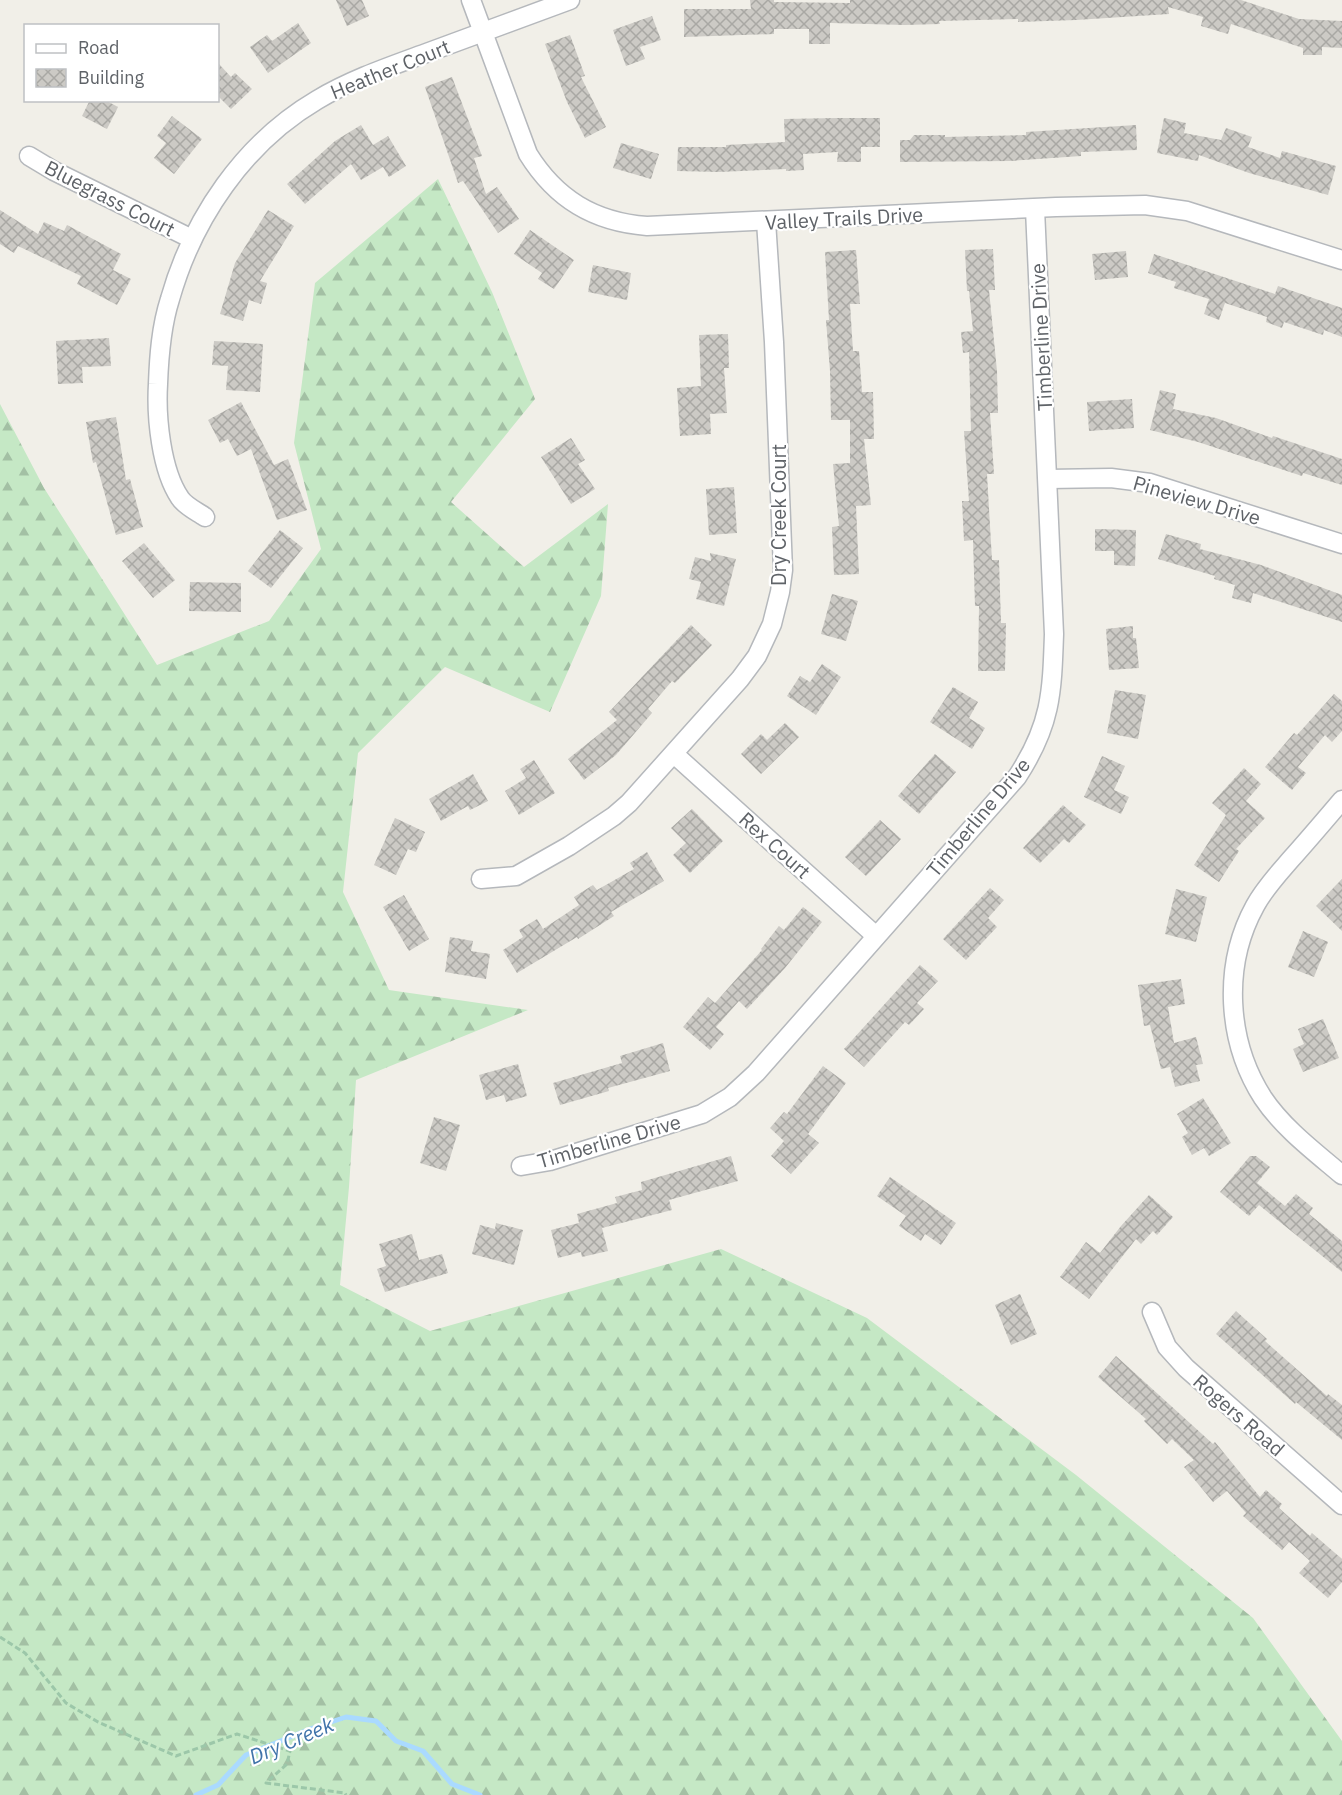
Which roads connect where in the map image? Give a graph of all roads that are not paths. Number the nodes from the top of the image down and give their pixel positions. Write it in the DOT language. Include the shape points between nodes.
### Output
graph roads {
  1 [pos="471,0"];
  2 [pos="570,0"];
  3 [pos="483,32"];
  4 [pos="29,156"];
  5 [pos="1035,209"];
  6 [pos="766,221"];
  7 [pos="192,239"];
  8 [pos="1342,260"];
  9 [pos="1048,479"];
  10 [pos="205,517"];
  11 [pos="1342,544"];
  12 [pos="674,754"];
  13 [pos="1342,800"];
  14 [pos="481,879"];
  15 [pos="876,936"];
  16 [pos="520,1166"];
  17 [pos="1342,1175"];
  18 [pos="1152,1312"];
  19 [pos="1342,1505"];
  1 -- 3 [label="street, Valley Trails Drive"];
  2 -- 3 [label="street, Heather Court"];
  3 -- 6 [label="street, Valley Trails Drive" via="528,154 562,196 593,214 628,225"];
  3 -- 7 [label="street, Heather Court" via="358,78 295,114 235,172"];
  4 -- 7 [label="street, Bluegrass Court"];
  5 -- 6 [label="street, Valley Trails Drive"];
  5 -- 8 [label="street, Valley Trails Drive" via="1167,207"];
  5 -- 9 [label="street, Timberline Drive"];
  6 -- 12 [label="street, Dry Creek Court" via="783,570 780,592 757,656"];
  7 -- 10 [label="street, Heather Court" via="169,300 157,398 162,447 172,482 181,500"];
  9 -- 11 [label="street, Pineview Drive" via="1111,478 1150,483"];
  9 -- 15 [label="street, Timberline Drive" via="1054,634 1053,686 1044,726 1017,777"];
  12 -- 14 [label="street, Dry Creek Court" via="629,803 569,846 516,876"];
  12 -- 15 [label="street, Rex Court"];
  13 -- 17 [label="street" via="1255,905 1239,949 1232,996 1236,1034 1264,1100 1295,1134"];
  15 -- 16 [label="street, Timberline Drive" via="730,1097 702,1114 550,1161"];
  18 -- 19 [label="street, Rogers Road" via="1167,1347 1185,1368"];
}
